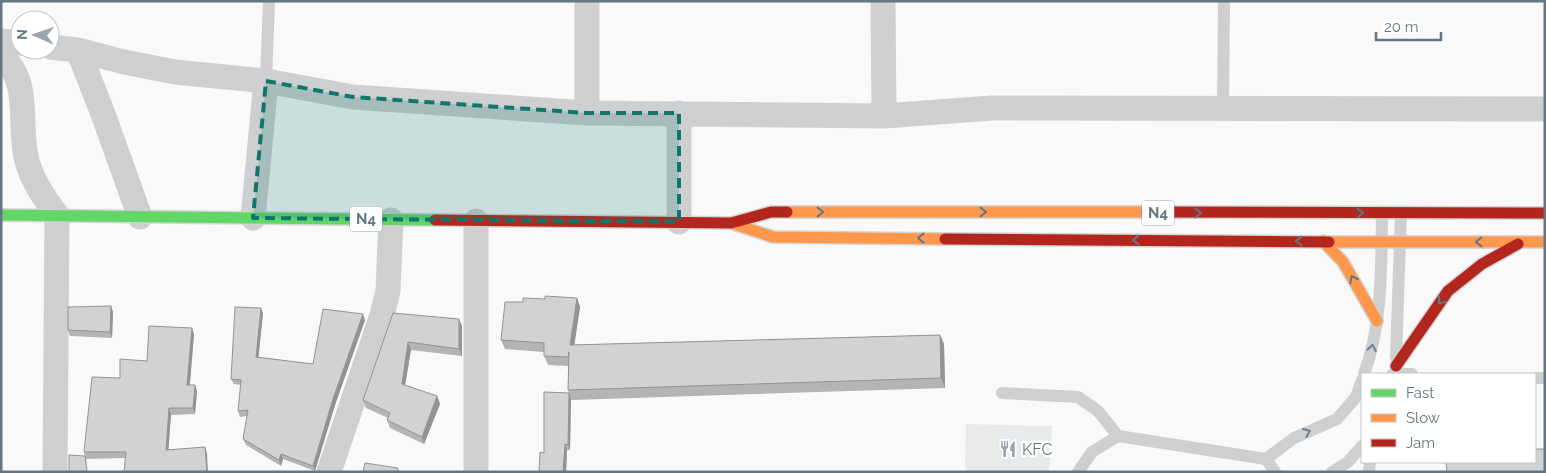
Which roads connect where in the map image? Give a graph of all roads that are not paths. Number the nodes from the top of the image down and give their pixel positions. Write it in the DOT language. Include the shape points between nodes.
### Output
graph roads {
  1 [pos="269,1"];
  2 [pos="587,1"];
  3 [pos="883,1"];
  4 [pos="1224,1"];
  5 [pos="60,48"];
  6 [pos="78,50"];
  7 [pos="1,56"];
  8 [pos="266,81"];
  9 [pos="1223,108"];
  10 [pos="1545,109"];
  11 [pos="587,113"];
  12 [pos="679,113"];
  13 [pos="884,116"];
  14 [pos="1382,213"];
  15 [pos="1400,213"];
  16 [pos="1545,213"];
  17 [pos="1,215"];
  18 [pos="57,216"];
  19 [pos="140,217"];
  20 [pos="254,218"];
  21 [pos="391,220"];
  22 [pos="476,221"];
  23 [pos="679,222"];
  24 [pos="730,223"];
  25 [pos="1322,241"];
  26 [pos="1522,242"];
  27 [pos="1545,242"];
  28 [pos="1381,243"];
  29 [pos="1401,243"];
  30 [pos="1377,322"];
  31 [pos="1394,371"];
  32 [pos="1364,373"];
  33 [pos="1361,383"];
  34 [pos="1002,394"];
  35 [pos="1118,436"];
  36 [pos="1361,447"];
  37 [pos="1266,459"];
  38 [pos="55,472"];
  39 [pos="329,472"];
  40 [pos="476,472"];
  41 [pos="1078,472"];
  42 [pos="1275,472"];
  43 [pos="1332,472"];
  1 -- 8 [label="lane"];
  2 -- 11 [label="street"];
  3 -- 13 [label="street"];
  4 -- 9 [label="lane"];
  5 -- 6 [label="street"];
  6 -- 8 [label="street" via="175,72"];
  6 -- 19 [label="street"];
  7 -- 18 [label="street" via="12,65 21,88 26,160 37,188"];
  8 -- 11 [label="street" via="353,96"];
  8 -- 20 [label="street"];
  9 -- 10 [label="street"];
  9 -- 13 [label="street" via="992,108"];
  11 -- 12 [label="street"];
  12 -- 13 [label="street"];
  12 -- 23 [label="street"];
  14 -- 15 [label="highway, N4"];
  24 -- 14 [label="highway, N4, one-way" via="771,212"];
  14 -- 28 [label="lane"];
  15 -- 16 [label="highway, N4"];
  15 -- 29 [label="lane"];
  17 -- 18 [label="highway, N4"];
  18 -- 19 [label="highway, N4"];
  18 -- 38 [label="street"];
  19 -- 20 [label="highway, N4"];
  20 -- 21 [label="highway, N4"];
  21 -- 22 [label="highway, N4"];
  21 -- 39 [label="street" via="388,291"];
  22 -- 23 [label="highway, N4"];
  22 -- 40 [label="street"];
  23 -- 24 [label="highway, N4"];
  25 -- 24 [label="highway, N4, one-way" via="773,237"];
  25 -- 28 [label="highway, N4"];
  30 -- 25 [label="highway, one-way" via="1344,262"];
  26 -- 27 [label="highway, N4"];
  26 -- 29 [label="highway, N4, one-way"];
  26 -- 31 [label="highway, one-way" via="1482,264 1448,291"];
  28 -- 29 [label="highway, N4"];
  28 -- 30 [label="lane"];
  29 -- 31 [label="lane"];
  32 -- 30 [label="lane, one-way"];
  37 -- 33 [label="lane, one-way" via="1294,438 1337,419 1356,397"];
  34 -- 35 [label="lane" via="1078,397 1098,411"];
  35 -- 37 [label="lane"];
  35 -- 41 [label="lane" via="1092,452"];
  36 -- 43 [label="lane" via="1348,462"];
  37 -- 42 [label="lane"];
}
